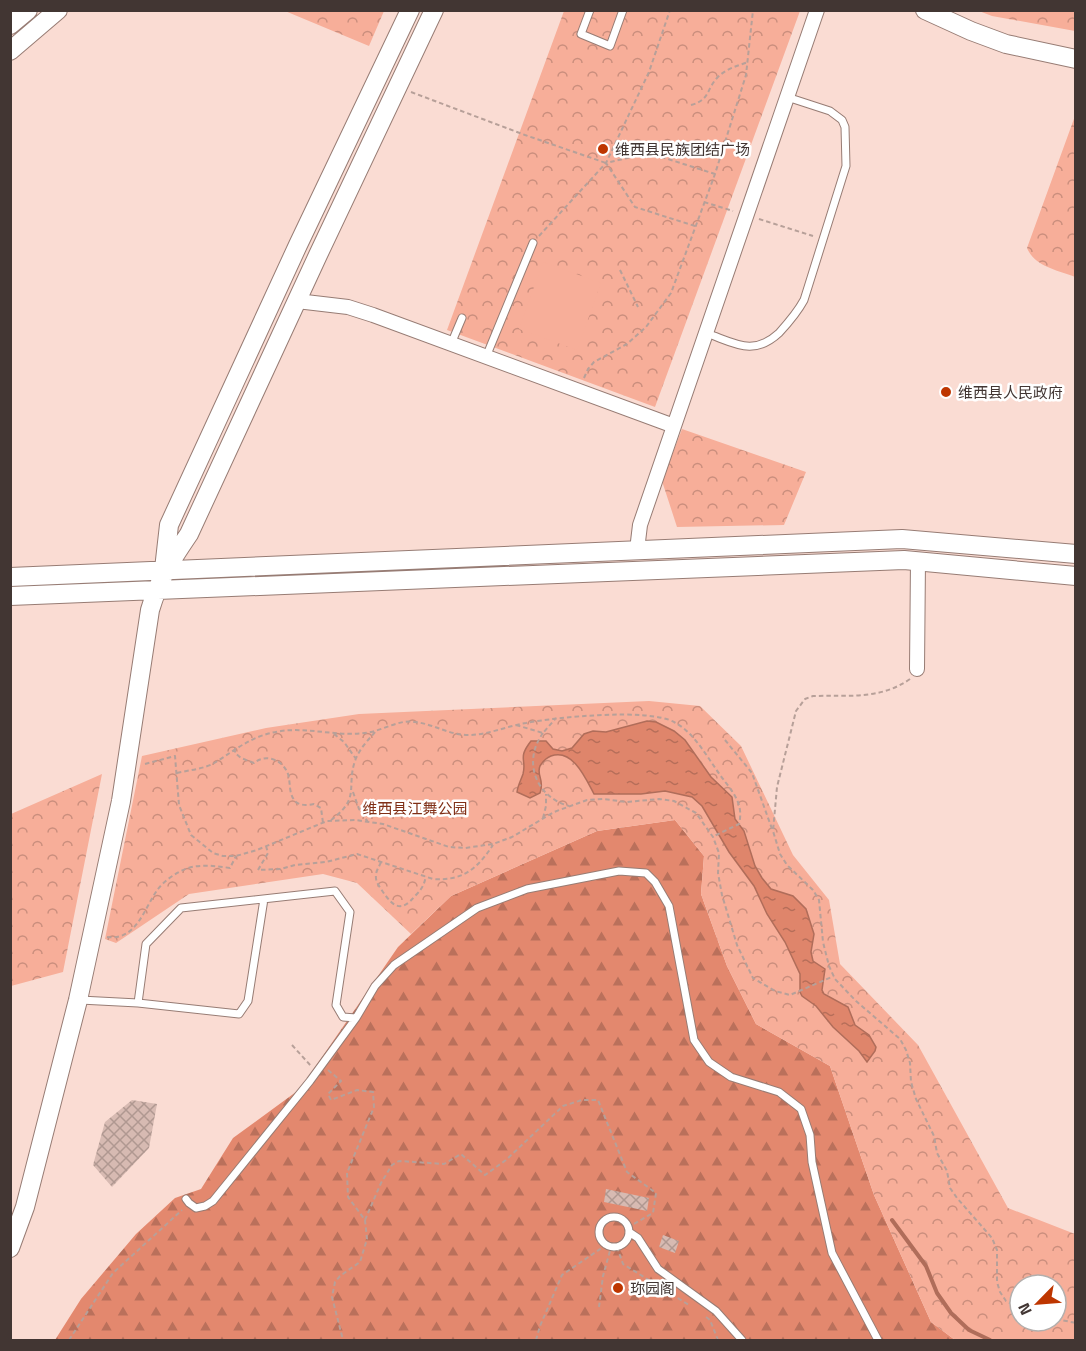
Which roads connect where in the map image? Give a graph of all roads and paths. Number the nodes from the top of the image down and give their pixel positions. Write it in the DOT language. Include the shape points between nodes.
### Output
graph roads {
  1 [pos="28,10"];
  2 [pos="58,10"];
  3 [pos="410,10"];
  4 [pos="434,10"];
  5 [pos="590,10"];
  6 [pos="623,10"];
  7 [pos="670,10"];
  8 [pos="753,10"];
  9 [pos="817,10"];
  10 [pos="925,10"];
  11 [pos="10,25"];
  12 [pos="10,51"];
  13 [pos="1076,59"];
  14 [pos="748,62"];
  15 [pos="398,86"];
  16 [pos="787,98"];
  17 [pos="691,105"];
  18 [pos="606,163"];
  19 [pos="715,174"];
  20 [pos="704,202"];
  21 [pos="724,208"];
  22 [pos="747,215"];
  23 [pos="696,226"];
  24 [pos="823,240"];
  25 [pos="533,243"];
  26 [pos="620,270"];
  27 [pos="297,301"];
  28 [pos="638,307"];
  29 [pos="462,318"];
  30 [pos="706,333"];
  31 [pos="451,344"];
  32 [pos="486,357"];
  33 [pos="579,391"];
  34 [pos="674,426"];
  35 [pos="638,550"];
  36 [pos="1076,554"];
  37 [pos="918,560"];
  38 [pos="164,571"];
  39 [pos="10,576"];
  40 [pos="1076,576"];
  41 [pos="156,590"];
  42 [pos="10,596"];
  43 [pos="917,669"];
  44 [pos="556,718"];
  45 [pos="516,725"];
  46 [pos="377,730"];
  47 [pos="543,733"];
  48 [pos="334,734"];
  49 [pos="724,740"];
  50 [pos="235,748"];
  51 [pos="356,759"];
  52 [pos="146,764"];
  53 [pos="177,773"];
  54 [pos="352,791"];
  55 [pos="546,794"];
  56 [pos="569,806"];
  57 [pos="542,819"];
  58 [pos="327,821"];
  59 [pos="368,822"];
  60 [pos="323,823"];
  61 [pos="774,831"];
  62 [pos="713,837"];
  63 [pos="493,844"];
  64 [pos="266,846"];
  65 [pos="236,856"];
  66 [pos="381,861"];
  67 [pos="426,876"];
  68 [pos="264,899"];
  69 [pos="92,935"];
  70 [pos="834,976"];
  71 [pos="78,1000"];
  72 [pos="138,1003"];
  73 [pos="356,1018"];
  74 [pos="292,1045"];
  75 [pos="322,1064"];
  76 [pos="316,1073"];
  77 [pos="188,1201"];
  78 [pos="365,1221"];
  79 [pos="629,1230"];
  80 [pos="612,1246"];
  81 [pos="10,1248"];
  82 [pos="1008,1302"];
  83 [pos="599,1307"];
  84 [pos="695,1308"];
  85 [pos="703,1314"];
  86 [pos="69,1341"];
  87 [pos="343,1341"];
  88 [pos="536,1341"];
  89 [pos="718,1341"];
  90 [pos="742,1341"];
  91 [pos="878,1341"];
  1 -- 11 [label="main road"];
  2 -- 12 [label="main road"];
  3 -- 38 [label="main road" via="169,525"];
  4 -- 15 [label="main road"];
  5 -- 6 [label="lane" via="581,34 610,46"];
  7 -- 18 [label="path" via="649,72"];
  8 -- 14 [label="path"];
  9 -- 16 [label="street"];
  10 -- 13 [label="main road" via="1006,44"];
  14 -- 17 [label="path" via="717,78 706,97"];
  14 -- 19 [label="path"];
  15 -- 18 [label="path"];
  15 -- 27 [label="main road"];
  16 -- 22 [label="street"];
  16 -- 24 [label="lane" via="830,111 845,127 846,166"];
  18 -- 19 [label="path" via="649,153"];
  18 -- 23 [label="path" via="635,207"];
  18 -- 25 [label="path"];
  19 -- 20 [label="path"];
  20 -- 21 [label="path"];
  20 -- 23 [label="path"];
  22 -- 24 [label="path"];
  22 -- 30 [label="street"];
  23 -- 33 [label="path" via="670,292 646,327 627,344 594,362"];
  24 -- 30 [label="lane" via="804,300 794,318 769,342 753,347"];
  25 -- 32 [label="lane"];
  26 -- 28 [label="path"];
  27 -- 31 [label="street" via="348,308"];
  27 -- 38 [label="main road" via="189,534"];
  29 -- 31 [label="lane"];
  30 -- 34 [label="street"];
  31 -- 32 [label="street"];
  32 -- 33 [label="street"];
  33 -- 34 [label="street"];
  34 -- 35 [label="street" via="640,525"];
  35 -- 36 [label="main road" via="902,539"];
  35 -- 38 [label="main road"];
  37 -- 40 [label="main road"];
  37 -- 41 [label="main road"];
  37 -- 43 [label="street"];
  38 -- 39 [label="main road"];
  38 -- 41 [label="main road"];
  41 -- 42 [label="main road"];
  41 -- 69 [label="main road" via="121,801"];
  43 -- 61 [label="path" via="910,680 875,695 806,699 796,711 777,788"];
  44 -- 45 [label="path"];
  44 -- 47 [label="path"];
  44 -- 62 [label="path" via="643,714 673,721 687,730 737,796 739,824"];
  45 -- 46 [label="path" via="467,735 413,721"];
  45 -- 47 [label="path"];
  46 -- 48 [label="path"];
  46 -- 51 [label="path"];
  47 -- 55 [label="path" via="532,762"];
  48 -- 50 [label="path" via="281,731"];
  48 -- 51 [label="path"];
  49 -- 61 [label="path" via="752,773"];
  50 -- 53 [label="path" via="214,764"];
  50 -- 60 [label="path" via="241,758 254,763 269,757 279,762 289,777 290,793 295,800 321,808"];
  51 -- 54 [label="path"];
  52 -- 53 [label="path" via="175,756"];
  53 -- 65 [label="path" via="179,805 191,835 213,854"];
  54 -- 58 [label="path" via="343,808"];
  54 -- 59 [label="path"];
  55 -- 56 [label="path"];
  55 -- 57 [label="path"];
  56 -- 57 [label="path"];
  56 -- 62 [label="path" via="603,799 674,801 696,813"];
  57 -- 63 [label="path"];
  58 -- 59 [label="path"];
  58 -- 60 [label="path"];
  59 -- 63 [label="path" via="449,847"];
  60 -- 64 [label="path"];
  61 -- 70 [label="path" via="787,865 819,900 823,942"];
  62 -- 70 [label="path" via="719,853 722,895 737,945 753,978 790,995"];
  63 -- 67 [label="path" via="466,874 455,879"];
  64 -- 65 [label="path"];
  64 -- 66 [label="path" via="268,853 258,870 357,854"];
  65 -- 69 [label="path" via="230,868 198,866 176,874 158,890 131,930 115,938"];
  66 -- 67 [label="path"];
  66 -- 67 [label="path" via="376,881 396,906 405,906 422,890"];
  68 -- 72 [label="lane" via="181,908 146,944"];
  68 -- 72 [label="lane" via="248,1001 239,1014"];
  68 -- 73 [label="lane" via="335,891 350,912 336,1005 343,1017"];
  69 -- 71 [label="main road"];
  70 -- 82 [label="path" via="900,1039 910,1063 916,1099 934,1136 936,1153 947,1172 950,1188 998,1250 997,1282 999,1292"];
  71 -- 72 [label="lane"];
  71 -- 81 [label="main road" via="25,1207"];
  73 -- 75 [label="lane"];
  73 -- 91 [label="lane" via="375,986 394,965 477,908 527,889 619,871 646,873 669,906 694,1040 709,1062 731,1077 779,1092 801,1108 810,1135 832,1254"];
  74 -- 76 [label="path"];
  75 -- 76 [label="lane"];
  75 -- 78 [label="path" via="341,1081 327,1094 331,1100 357,1090 373,1092 374,1107 347,1173 348,1197"];
  76 -- 77 [label="lane" via="213,1202 196,1208"];
  77 -- 86 [label="path" via="113,1274"];
  78 -- 79 [label="path" via="381,1183 399,1161 444,1164 460,1154 485,1175 563,1106 598,1100 627,1172 656,1192 652,1213"];
  78 -- 87 [label="path" via="367,1239 360,1262 335,1282 332,1297"];
  79 -- 80 [label="lane" via="626,1242"];
  79 -- 80 [label="lane" via="622,1219 607,1219 599,1232 603,1241"];
  79 -- 90 [label="lane" via="658,1269 716,1311"];
  80 -- 83 [label="path"];
  80 -- 84 [label="path" via="623,1264"];
  80 -- 88 [label="path" via="562,1275"];
  85 -- 89 [label="path" via="710,1320"];
}
